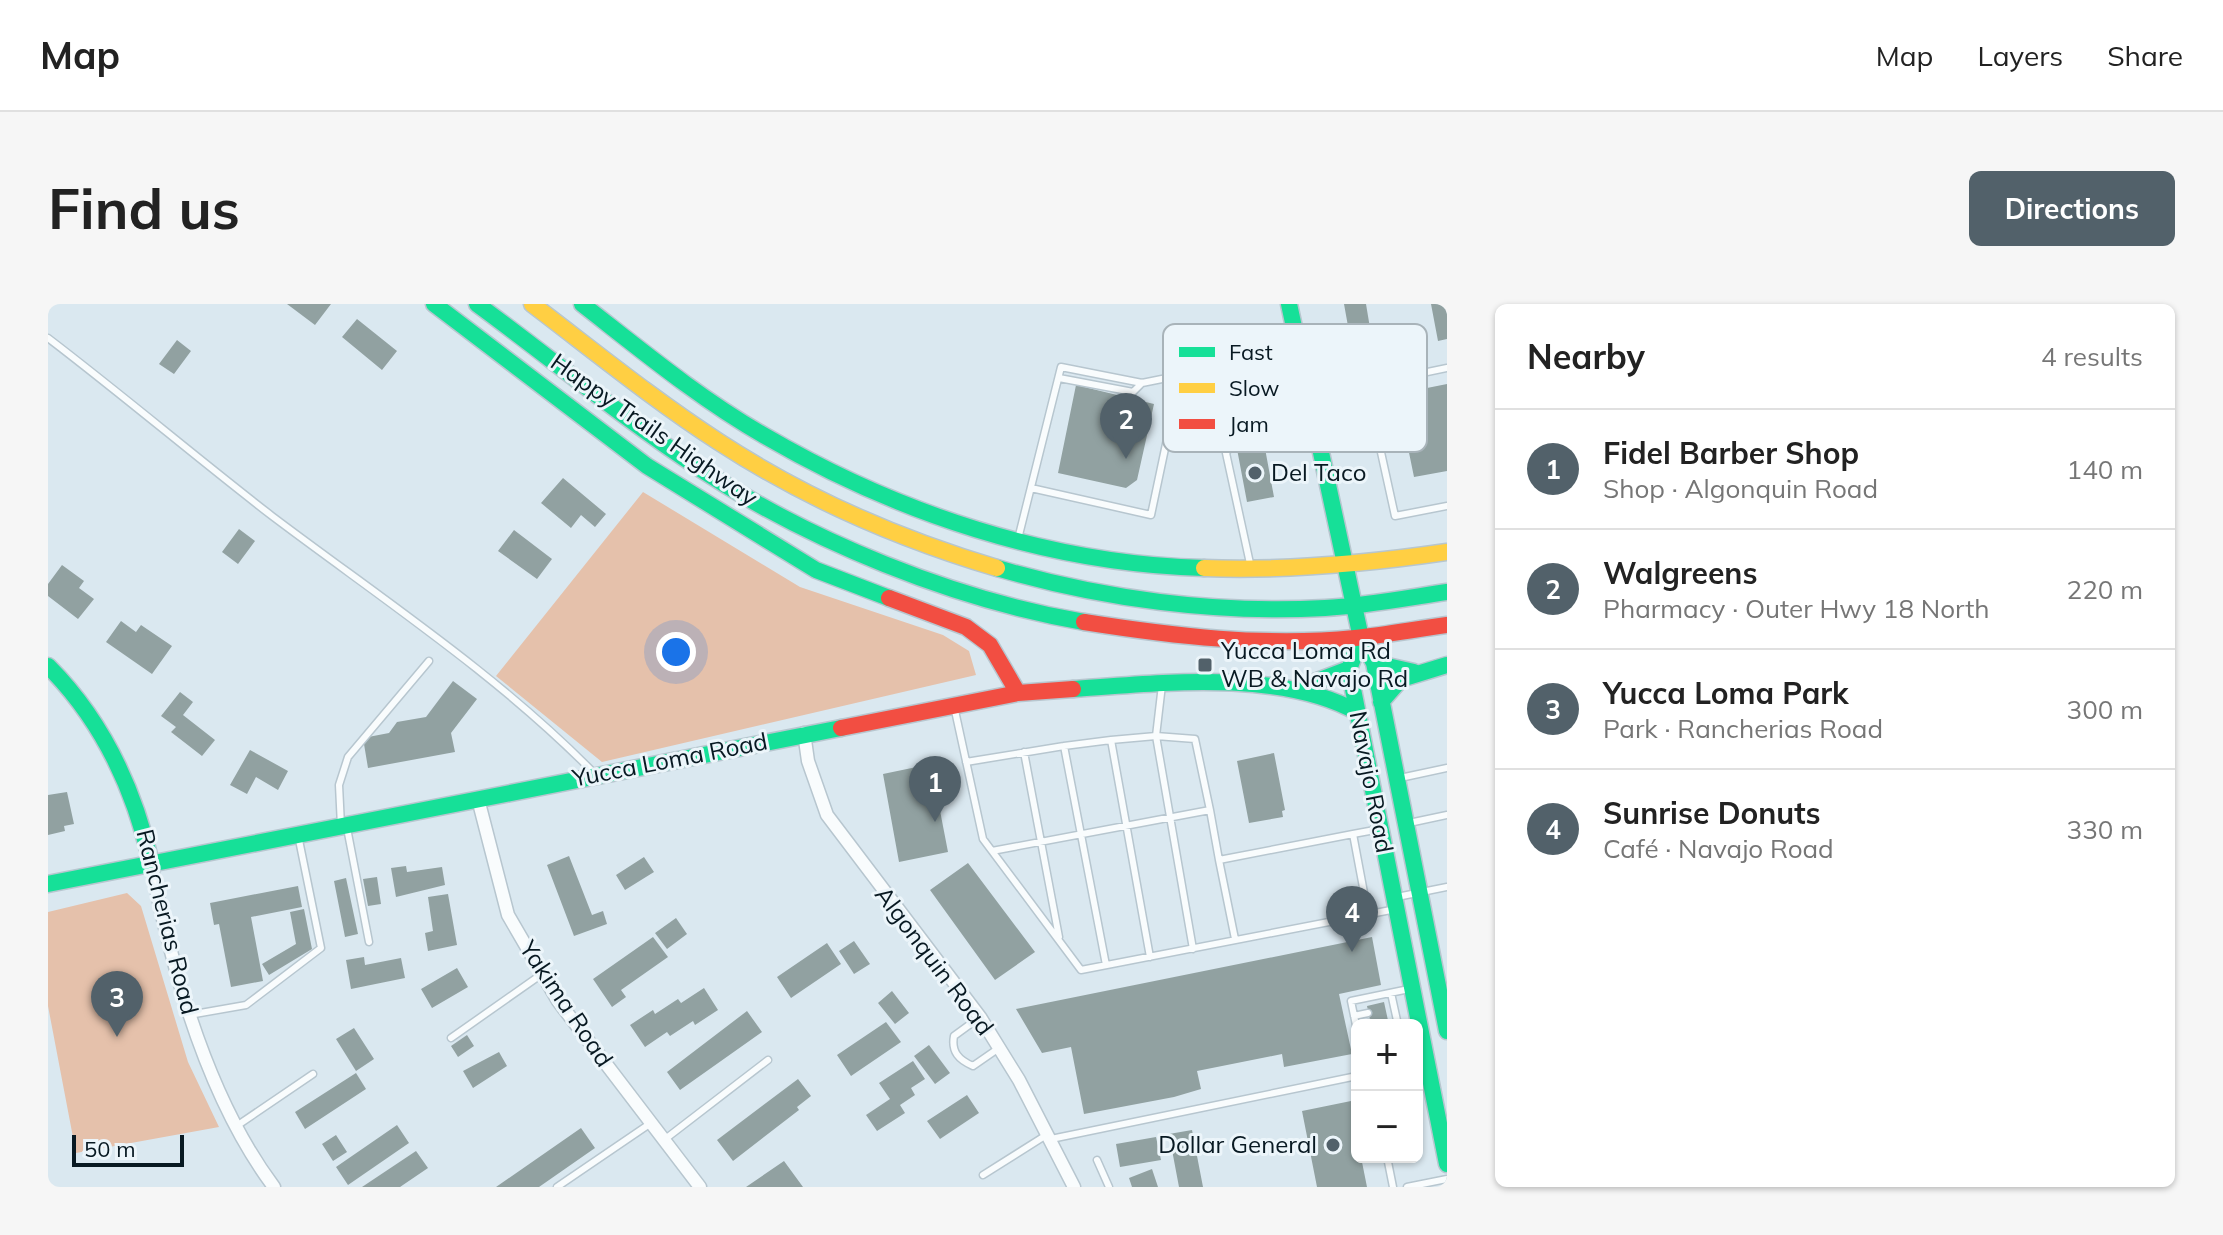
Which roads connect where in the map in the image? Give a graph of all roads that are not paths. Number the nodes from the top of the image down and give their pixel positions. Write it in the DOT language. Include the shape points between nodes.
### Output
graph roads {
  1 [pos="434,304"];
  2 [pos="477,304"];
  3 [pos="532,304"];
  4 [pos="582,304"];
  5 [pos="1289,304"];
  6 [pos="1293,324"];
  7 [pos="48,338"];
  8 [pos="1447,368"];
  9 [pos="1427,372"];
  10 [pos="1059,378"];
  11 [pos="1163,378"];
  12 [pos="1142,383"];
  13 [pos="1164,452"];
  14 [pos="1227,452"];
  15 [pos="1321,452"];
  16 [pos="1381,452"];
  17 [pos="1031,488"];
  18 [pos="1447,506"];
  19 [pos="1018,542"];
  20 [pos="1447,552"];
  21 [pos="1345,566"];
  22 [pos="1251,572"];
  23 [pos="1447,592"];
  24 [pos="1354,606"];
  25 [pos="1447,625"];
  26 [pos="1361,638"];
  27 [pos="429,661"];
  28 [pos="1374,663"];
  29 [pos="1447,665"];
  30 [pos="48,666"];
  31 [pos="1349,669"];
  32 [pos="1414,672"];
  33 [pos="1162,685"];
  34 [pos="1297,688"];
  35 [pos="1018,693"];
  36 [pos="1381,702"];
  37 [pos="954,705"];
  38 [pos="1357,712"];
  39 [pos="804,733"];
  40 [pos="1156,736"];
  41 [pos="1111,740"];
  42 [pos="1064,746"];
  43 [pos="1024,752"];
  44 [pos="966,762"];
  45 [pos="1447,768"];
  46 [pos="596,775"];
  47 [pos="1397,779"];
  48 [pos="478,799"];
  49 [pos="1210,810"];
  50 [pos="1447,815"];
  51 [pos="1169,817"];
  52 [pos="1128,824"];
  53 [pos="1405,824"];
  54 [pos="344,825"];
  55 [pos="1380,829"];
  56 [pos="1081,832"];
  57 [pos="298,834"];
  58 [pos="1353,834"];
  59 [pos="1042,840"];
  60 [pos="992,851"];
  61 [pos="1219,860"];
  62 [pos="151,863"];
  63 [pos="48,884"];
  64 [pos="1447,887"];
  65 [pos="1419,892"];
  66 [pos="1394,903"];
  67 [pos="1368,914"];
  68 [pos="1235,939"];
  69 [pos="369,942"];
  70 [pos="1060,942"];
  71 [pos="1193,949"];
  72 [pos="1150,957"];
  73 [pos="1106,965"];
  74 [pos="542,974"];
  75 [pos="1411,989"];
  76 [pos="1391,993"];
  77 [pos="1444,1001"];
  78 [pos="1368,1013"];
  79 [pos="189,1015"];
  80 [pos="1354,1016"];
  81 [pos="980,1017"];
  82 [pos="1355,1019"];
  83 [pos="1393,1019"];
  84 [pos="1447,1031"];
  85 [pos="451,1038"];
  86 [pos="999,1048"];
  87 [pos="768,1060"];
  88 [pos="313,1074"];
  89 [pos="1351,1077"];
  90 [pos="651,1123"];
  91 [pos="238,1125"];
  92 [pos="1049,1136"];
  93 [pos="664,1140"];
  94 [pos="1097,1160"];
  95 [pos="1388,1163"];
  96 [pos="1447,1164"];
  97 [pos="983,1175"];
  98 [pos="1447,1179"];
  99 [pos="274,1187"];
  100 [pos="557,1187"];
  101 [pos="700,1187"];
  102 [pos="1074,1187"];
  103 [pos="1109,1187"];
  104 [pos="1393,1187"];
  105 [pos="1407,1187"];
  1 -- 35 [label="main road" via="647,466 816,570 966,627 990,645"];
  2 -- 26 [label="main road, Happy Trails Highway" via="713,477 786,519 917,577 1078,622 1221,638"];
  3 -- 24 [label="main road, Happy Trails Highway" via="745,459 808,495 936,549 1035,579 1164,602 1240,608"];
  4 -- 19 [label="main road" via="686,383 791,451 889,499"];
  5 -- 6 [label="main road, Navajo Road"];
  7 -- 46 [label="lane" via="477,669 548,726"];
  8 -- 9 [label="lane"];
  10 -- 12 [label="lane" via="1133,392"];
  10 -- 12 [label="lane" via="1061,367"];
  10 -- 17 [label="lane"];
  11 -- 12 [label="lane"];
  13 -- 17 [label="lane" via="1151,515"];
  14 -- 22 [label="lane"];
  15 -- 21 [label="main road, Navajo Road"];
  16 -- 18 [label="lane" via="1395,516"];
  17 -- 19 [label="lane"];
  19 -- 22 [label="main road" via="1128,565"];
  20 -- 21 [label="main road"];
  21 -- 22 [label="main road"];
  21 -- 24 [label="main road, Navajo Road"];
  23 -- 24 [label="main road, Happy Trails Highway"];
  24 -- 26 [label="main road, Navajo Road"];
  25 -- 26 [label="main road, Happy Trails Highway"];
  26 -- 28 [label="main road, Navajo Road"];
  26 -- 31 [label="main road"];
  27 -- 54 [label="lane" via="348,757 339,785"];
  28 -- 32 [label="main road"];
  28 -- 36 [label="main road, Navajo Road"];
  29 -- 32 [label="main road"];
  30 -- 62 [label="main road, Rancherias Road" via="107,740 138,811"];
  31 -- 34 [label="main road"];
  31 -- 38 [label="main road, Navajo Road"];
  32 -- 36 [label="main road" via="1392,683"];
  33 -- 34 [label="main road, Yucca Loma Road"];
  33 -- 35 [label="main road, Yucca Loma Road"];
  33 -- 40 [label="lane"];
  34 -- 38 [label="main road" via="1346,701"];
  35 -- 37 [label="main road, Yucca Loma Road"];
  36 -- 47 [label="main road, Navajo Road"];
  37 -- 39 [label="main road, Yucca Loma Road"];
  37 -- 44 [label="lane"];
  38 -- 55 [label="main road, Navajo Road"];
  39 -- 46 [label="main road, Yucca Loma Road"];
  39 -- 81 [label="street, Algonquin Road" via="827,815"];
  40 -- 41 [label="lane"];
  40 -- 49 [label="lane" via="1195,739"];
  40 -- 51 [label="lane"];
  41 -- 42 [label="lane"];
  41 -- 52 [label="lane"];
  42 -- 43 [label="lane"];
  42 -- 56 [label="lane"];
  43 -- 44 [label="lane"];
  43 -- 59 [label="lane"];
  44 -- 60 [label="lane" via="983,839"];
  45 -- 47 [label="lane"];
  46 -- 48 [label="main road, Yucca Loma Road"];
  47 -- 53 [label="main road, Navajo Road"];
  48 -- 54 [label="main road, Yucca Loma Road"];
  48 -- 74 [label="street, Yakima Road" via="508,915"];
  49 -- 51 [label="lane"];
  49 -- 61 [label="lane"];
  50 -- 53 [label="lane"];
  51 -- 52 [label="lane"];
  51 -- 71 [label="lane"];
  52 -- 56 [label="lane"];
  52 -- 72 [label="lane"];
  53 -- 65 [label="main road, Navajo Road"];
  54 -- 57 [label="main road, Yucca Loma Road"];
  54 -- 69 [label="lane"];
  55 -- 58 [label="lane"];
  55 -- 66 [label="main road, Navajo Road"];
  56 -- 59 [label="lane"];
  56 -- 73 [label="lane"];
  57 -- 62 [label="main road, Yucca Loma Road"];
  57 -- 79 [label="lane" via="321,948 246,1005"];
  58 -- 61 [label="lane"];
  58 -- 67 [label="lane"];
  59 -- 60 [label="lane"];
  59 -- 70 [label="lane"];
  60 -- 70 [label="lane"];
  61 -- 68 [label="lane"];
  62 -- 63 [label="main road, Yucca Loma Road"];
  62 -- 79 [label="street, Rancherias Road"];
  64 -- 65 [label="lane"];
  65 -- 66 [label="lane"];
  65 -- 77 [label="main road, Navajo Road" via="1438,953"];
  66 -- 67 [label="lane"];
  66 -- 75 [label="main road, Navajo Road"];
  67 -- 68 [label="lane"];
  68 -- 71 [label="lane"];
  70 -- 73 [label="lane" via="1081,970"];
  71 -- 72 [label="lane"];
  72 -- 73 [label="lane"];
  74 -- 85 [label="lane"];
  74 -- 90 [label="street, Yakima Road"];
  75 -- 76 [label="lane"];
  75 -- 96 [label="main road, Navajo Road"];
  76 -- 80 [label="lane" via="1351,1001"];
  76 -- 83 [label="lane"];
  77 -- 84 [label="main road, Navajo Road"];
  78 -- 80 [label="lane"];
  79 -- 91 [label="street, Rancherias Road"];
  80 -- 82 [label="lane"];
  81 -- 86 [label="street, Algonquin Road"];
  81 -- 86 [label="lane" via="954,1036 954,1051 973,1066"];
  86 -- 92 [label="street, Algonquin Road"];
  87 -- 93 [label="lane"];
  88 -- 91 [label="lane"];
  89 -- 92 [label="lane"];
  90 -- 93 [label="street, Yakima Road"];
  90 -- 100 [label="lane"];
  91 -- 99 [label="street, Rancherias Road"];
  92 -- 97 [label="lane"];
  92 -- 102 [label="street, Algonquin Road"];
  93 -- 101 [label="street, Yakima Road"];
  94 -- 103 [label="lane"];
  95 -- 104 [label="lane"];
  98 -- 105 [label="lane"];
}
